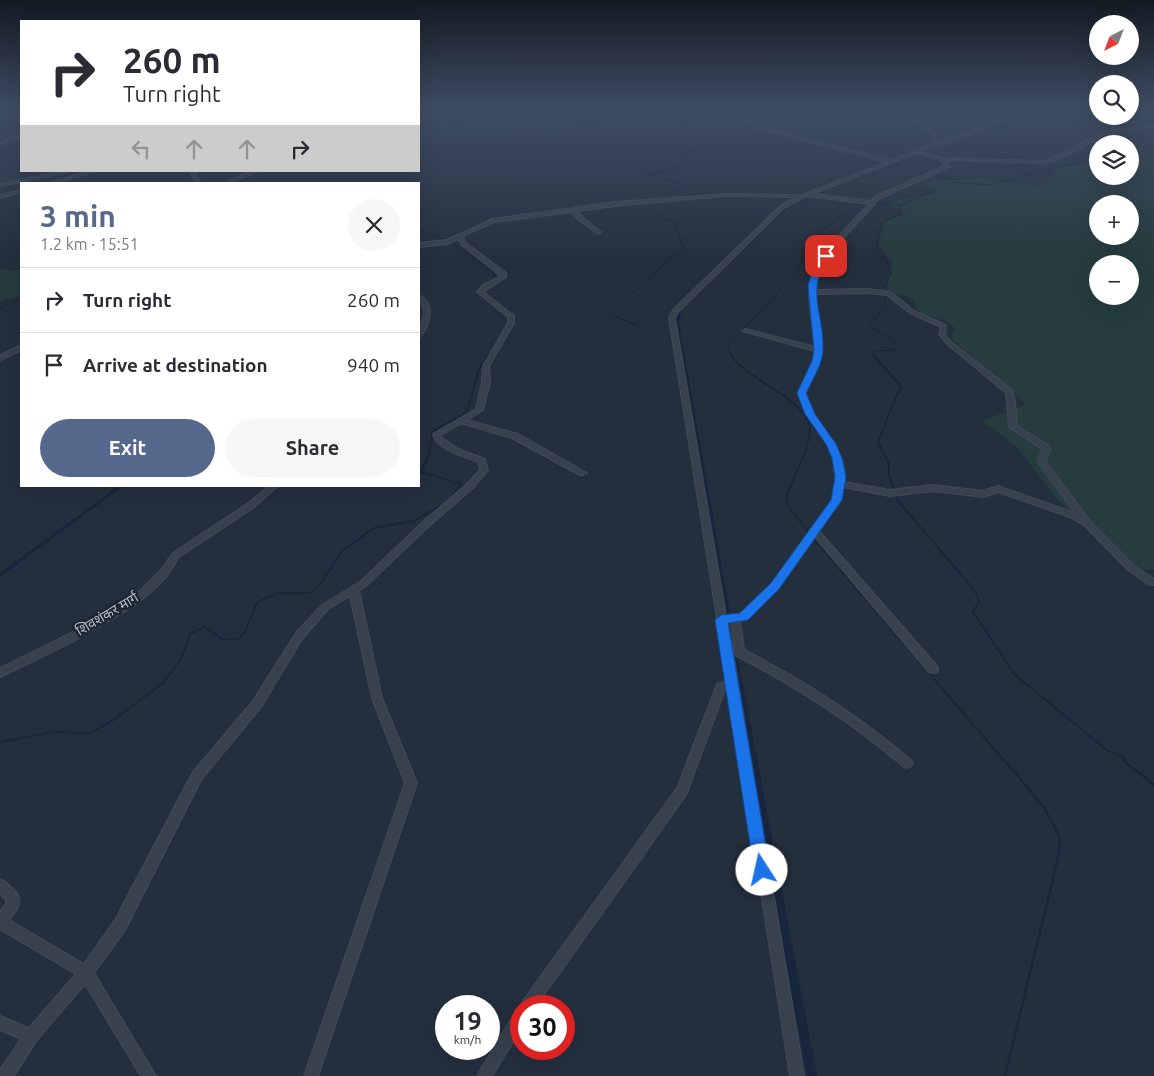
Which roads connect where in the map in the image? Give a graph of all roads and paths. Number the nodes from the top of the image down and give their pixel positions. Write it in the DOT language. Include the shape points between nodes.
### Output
graph roads {
  1 [pos="883,159"];
  2 [pos="896,159"];
  3 [pos="943,159"];
  4 [pos="950,159"];
  5 [pos="1052,159"];
  6 [pos="890,161"];
  7 [pos="66,172"];
  8 [pos="90,172"];
  9 [pos="253,172"];
  10 [pos="54,182"];
  11 [pos="228,182"];
  12 [pos="0,185"];
  13 [pos="20,191"];
  14 [pos="808,196"];
  15 [pos="0,197"];
  16 [pos="873,202"];
  17 [pos="573,210"];
  18 [pos="598,232"];
  19 [pos="463,234"];
  20 [pos="454,240"];
  21 [pos="448,242"];
  22 [pos="420,245"];
  23 [pos="812,292"];
  24 [pos="420,298"];
  25 [pos="745,331"];
  26 [pos="420,334"];
  27 [pos="20,348"];
  28 [pos="819,350"];
  29 [pos="0,358"];
  30 [pos="461,421"];
  31 [pos="583,472"];
  32 [pos="840,484"];
  33 [pos="273,487"];
  34 [pos="893,493"];
  35 [pos="1086,522"];
  36 [pos="812,534"];
  37 [pos="1153,583"];
  38 [pos="354,591"];
  39 [pos="729,618"];
  40 [pos="933,669"];
  41 [pos="0,672"];
  42 [pos="733,684"];
  43 [pos="907,763"];
  44 [pos="0,886"];
  45 [pos="0,921"];
  46 [pos="86,973"];
  47 [pos="536,995"];
  48 [pos="0,1023"];
  49 [pos="510,1034"];
  50 [pos="31,1036"];
  51 [pos="7,1076"];
  52 [pos="149,1076"];
  53 [pos="311,1076"];
  54 [pos="484,1076"];
  55 [pos="797,1076"];
  1 -- 6 [label="street"];
  2 -- 6 [label="street"];
  3 -- 16 [label="street" via="948,162 945,168 885,192"];
  4 -- 5 [label="street" via="1046,162"];
  6 -- 14 [label="street"];
  7 -- 12 [label="street"];
  8 -- 10 [label="street"];
  9 -- 11 [label="street"];
  13 -- 15 [label="street"];
  14 -- 16 [label="street"];
  14 -- 17 [label="street" via="726,195"];
  14 -- 39 [label="street" via="777,211 683,301 672,318"];
  16 -- 23 [label="street" via="816,271"];
  17 -- 18 [label="street"];
  17 -- 19 [label="street" via="493,221"];
  19 -- 20 [label="street"];
  19 -- 30 [label="street" via="460,238 464,244 504,276 484,286 480,292 511,316 511,323 486,366 486,382 479,410"];
  20 -- 21 [label="street"];
  21 -- 22 [label="street"];
  23 -- 28 [label="street"];
  23 -- 35 [label="street" via="889,294 912,312 944,326 942,334 948,342 1009,392 1014,404 1010,416 1013,426 1046,448 1042,462"];
  24 -- 26 [label="street" via="426,306 425,326"];
  25 -- 28 [label="street"];
  27 -- 29 [label="street"];
  28 -- 32 [label="street" via="802,393 810,414 837,458"];
  30 -- 31 [label="street" via="515,436"];
  30 -- 38 [label="street" via="437,434 438,438 455,451 482,461 484,470"];
  32 -- 34 [label="street"];
  32 -- 36 [label="street" via="837,500"];
  33 -- 41 [label="street, शिवशंकर मार्ग" via="176,555 172,563 132,602"];
  34 -- 35 [label="street" via="933,488 984,494 998,489"];
  35 -- 37 [label="street" via="1131,568"];
  36 -- 39 [label="street" via="775,586 743,617"];
  36 -- 40 [label="street"];
  38 -- 46 [label="street" via="325,607 299,636 257,704 197,776 120,925"];
  38 -- 53 [label="street" via="377,698 411,783"];
  39 -- 42 [label="street"];
  39 -- 43 [label="street" via="739,652 778,671"];
  42 -- 47 [label="street" via="721,687 682,791"];
  42 -- 55 [label="street"];
  44 -- 45 [label="street" via="13,898 12,907"];
  45 -- 46 [label="street"];
  46 -- 50 [label="street"];
  46 -- 52 [label="street"];
  48 -- 50 [label="street"];
  49 -- 54 [label="street"];
  50 -- 51 [label="street"];
}
